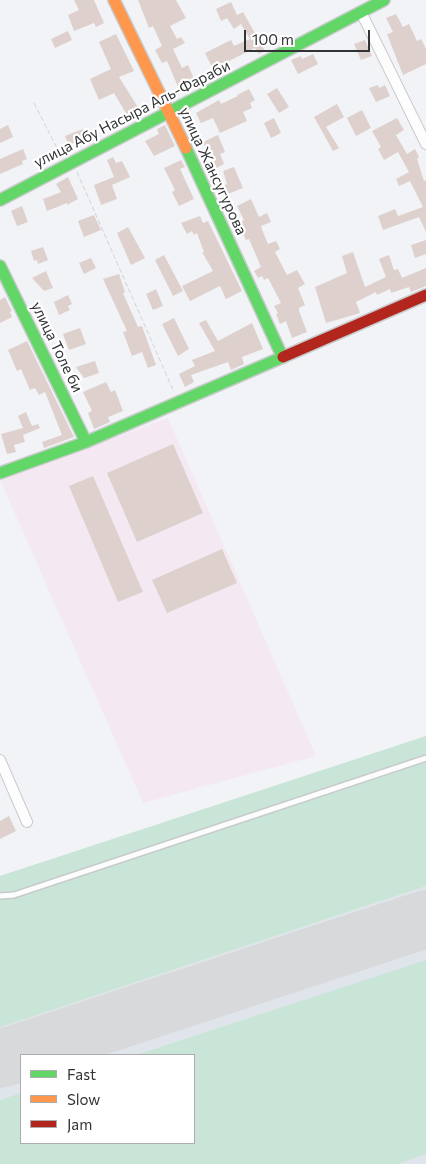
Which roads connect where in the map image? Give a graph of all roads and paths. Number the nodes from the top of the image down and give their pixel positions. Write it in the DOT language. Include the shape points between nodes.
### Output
graph roads {
  1 [pos="114,0"];
  2 [pos="384,0"];
  3 [pos="361,12"];
  4 [pos="34,103"];
  5 [pos="170,112"];
  6 [pos="426,144"];
  7 [pos="69,164"];
  8 [pos="0,200"];
  9 [pos="0,266"];
  10 [pos="426,295"];
  11 [pos="282,356"];
  12 [pos="178,402"];
  13 [pos="86,442"];
  14 [pos="0,473"];
  15 [pos="426,758"];
  16 [pos="0,760"];
  17 [pos="27,822"];
  18 [pos="2,897"];
  1 -- 5 [label="street, улица Жансугурова"];
  2 -- 3 [label="street, улица Абу Насыра Аль-Фараби"];
  3 -- 5 [label="street, улица Абу Насыра Аль-Фараби"];
  3 -- 6 [label="street"];
  4 -- 7 [label="path"];
  5 -- 7 [label="street, улица Абу Насыра Аль-Фараби"];
  5 -- 11 [label="street, улица Жансугурова"];
  7 -- 8 [label="street, улица Абу Насыра Аль-Фараби"];
  7 -- 12 [label="path"];
  9 -- 13 [label="street, улица Толе би"];
  10 -- 11 [label="street"];
  11 -- 12 [label="street"];
  12 -- 13 [label="street"];
  13 -- 14 [label="street"];
  15 -- 18 [label="lane"];
  16 -- 17 [label="street"];
}
